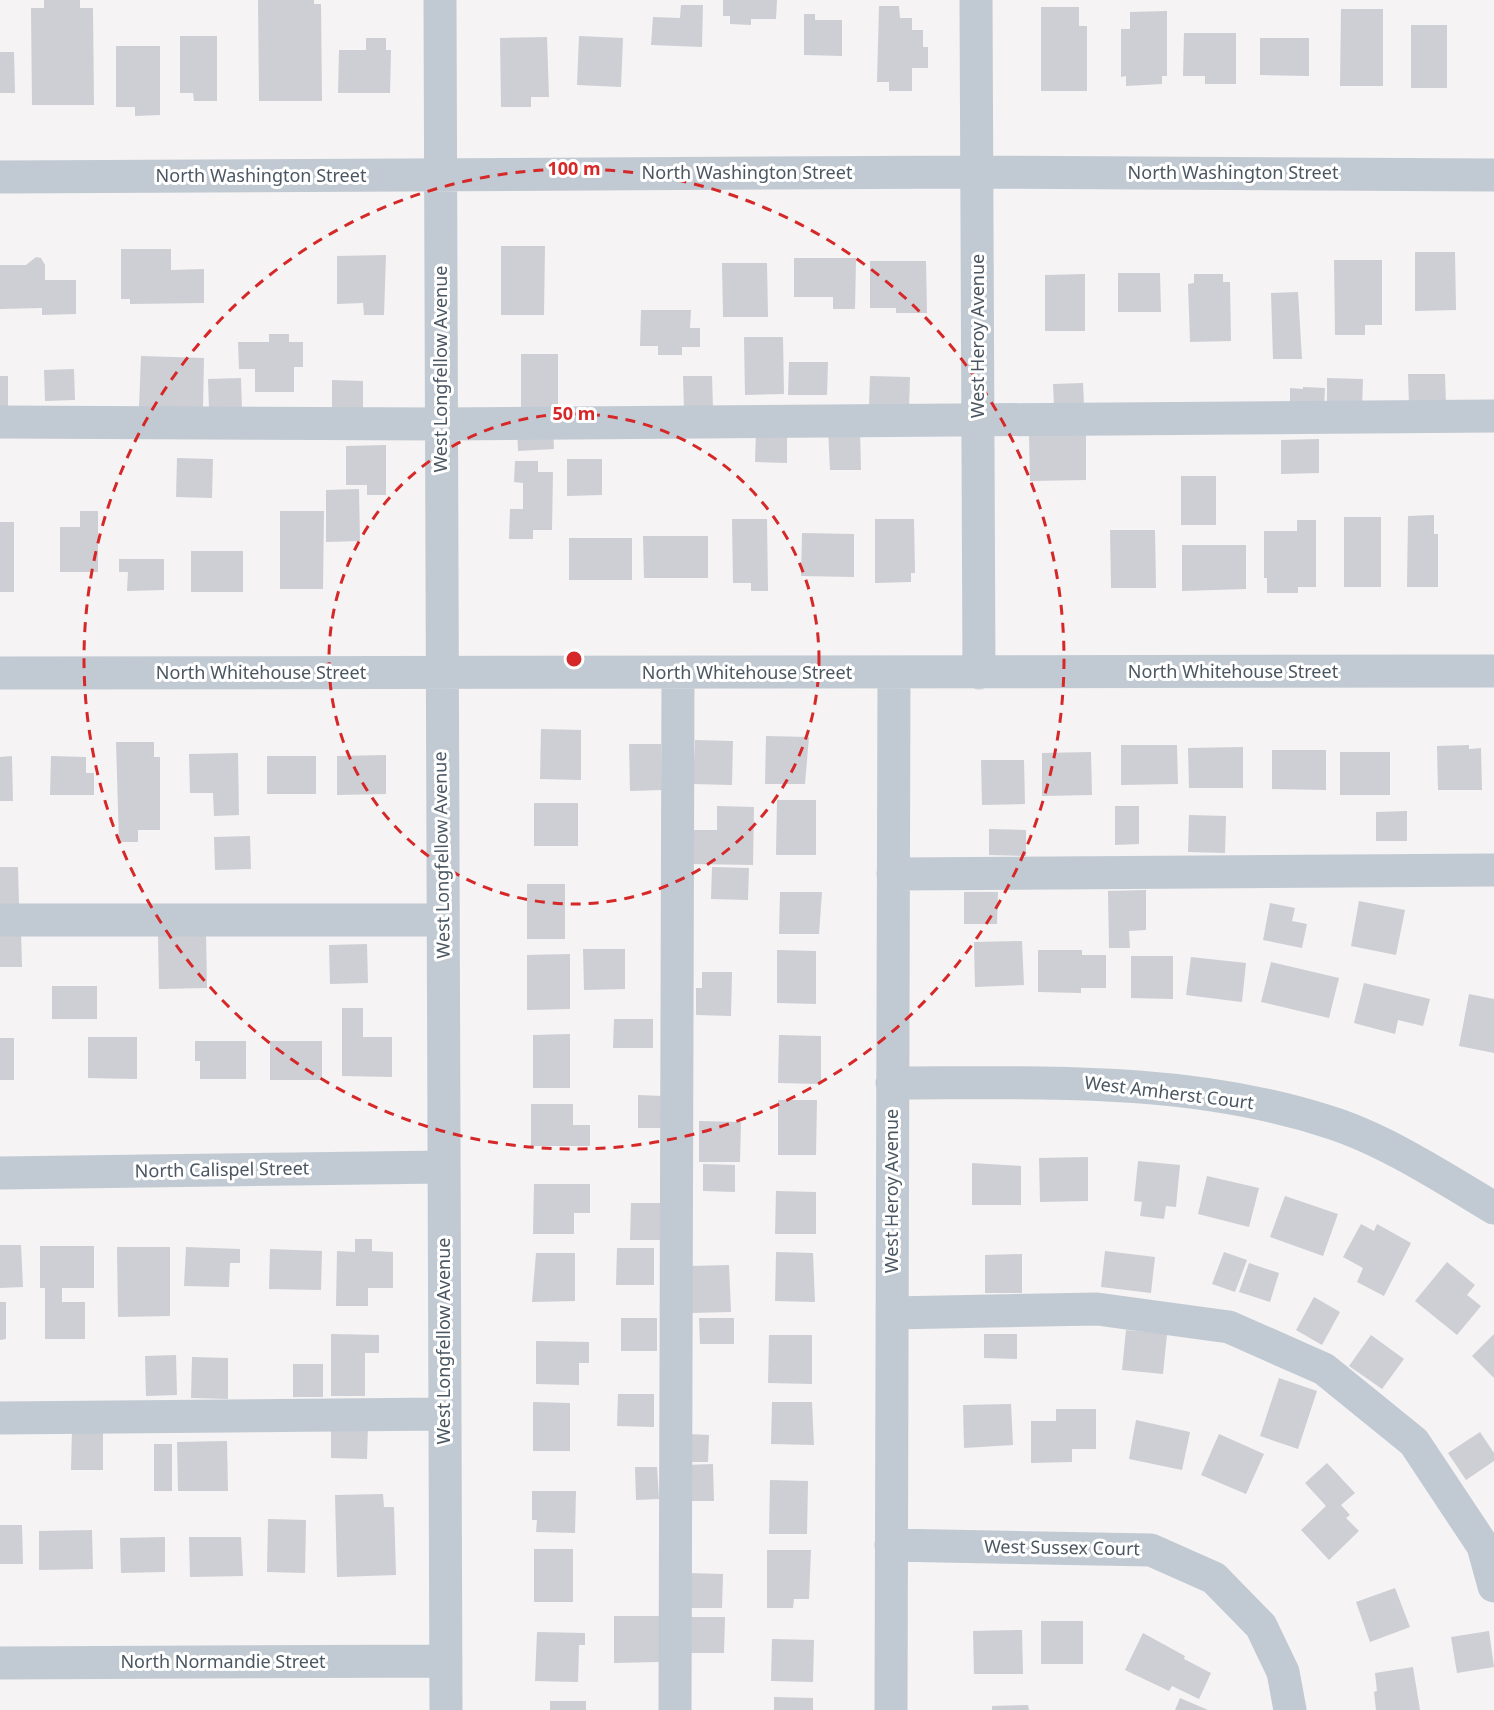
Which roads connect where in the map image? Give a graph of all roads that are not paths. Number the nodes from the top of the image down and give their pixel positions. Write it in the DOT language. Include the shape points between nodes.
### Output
graph roads {
  1 [pos="440,0"];
  2 [pos="976,0"];
  3 [pos="978,172"];
  4 [pos="440,175"];
  5 [pos="1494,176"];
  6 [pos="0,177"];
  7 [pos="1494,416"];
  8 [pos="978,420"];
  9 [pos="0,422"];
  10 [pos="441,424"];
  11 [pos="1494,671"];
  12 [pos="0,673"];
  13 [pos="440,673"];
  14 [pos="678,673"];
  15 [pos="894,673"];
  16 [pos="979,673"];
  17 [pos="1494,870"];
  18 [pos="893,874"];
  19 [pos="0,920"];
  20 [pos="443,920"];
  21 [pos="892,1083"];
  22 [pos="444,1167"];
  23 [pos="0,1173"];
  24 [pos="1494,1208"];
  25 [pos="892,1313"];
  26 [pos="445,1414"];
  27 [pos="0,1418"];
  28 [pos="891,1545"];
  29 [pos="1494,1586"];
  30 [pos="446,1661"];
  31 [pos="0,1663"];
  32 [pos="446,1710"];
  33 [pos="675,1710"];
  34 [pos="891,1710"];
  35 [pos="1290,1710"];
  1 -- 4 [label="street, West Longfellow Avenue"];
  2 -- 3 [label="street, West Heroy Avenue"];
  3 -- 4 [label="street, North Washington Street"];
  3 -- 5 [label="street, North Washington Street"];
  3 -- 8 [label="street, West Heroy Avenue"];
  4 -- 6 [label="street, North Washington Street"];
  4 -- 10 [label="street, West Longfellow Avenue"];
  7 -- 8 [label="street"];
  8 -- 10 [label="street"];
  8 -- 16 [label="street, West Heroy Avenue"];
  9 -- 10 [label="street"];
  10 -- 13 [label="street, West Longfellow Avenue"];
  11 -- 16 [label="street, North Whitehouse Street"];
  12 -- 13 [label="street, North Whitehouse Street"];
  13 -- 14 [label="street, North Whitehouse Street"];
  13 -- 20 [label="street, West Longfellow Avenue"];
  14 -- 15 [label="street, North Whitehouse Street"];
  14 -- 33 [label="street"];
  15 -- 16 [label="street, North Whitehouse Street"];
  15 -- 18 [label="street, West Heroy Avenue"];
  17 -- 18 [label="street"];
  18 -- 21 [label="street, West Heroy Avenue"];
  19 -- 20 [label="street"];
  20 -- 22 [label="street, West Longfellow Avenue"];
  21 -- 24 [label="street, West Amherst Court" via="1087,1082 1243,1098 1331,1122 1417,1162"];
  21 -- 25 [label="street, West Heroy Avenue"];
  22 -- 23 [label="street, North Calispel Street"];
  22 -- 26 [label="street, West Longfellow Avenue"];
  25 -- 28 [label="street, West Heroy Avenue"];
  25 -- 29 [label="street" via="1098,1309 1229,1327 1324,1368 1414,1442 1483,1546"];
  26 -- 27 [label="street"];
  26 -- 30 [label="street, West Longfellow Avenue"];
  28 -- 34 [label="street, West Heroy Avenue"];
  28 -- 35 [label="street, West Sussex Court" via="1151,1550 1214,1578 1261,1626 1283,1672"];
  30 -- 31 [label="street, North Normandie Street"];
  30 -- 32 [label="street, West Longfellow Avenue"];
}
